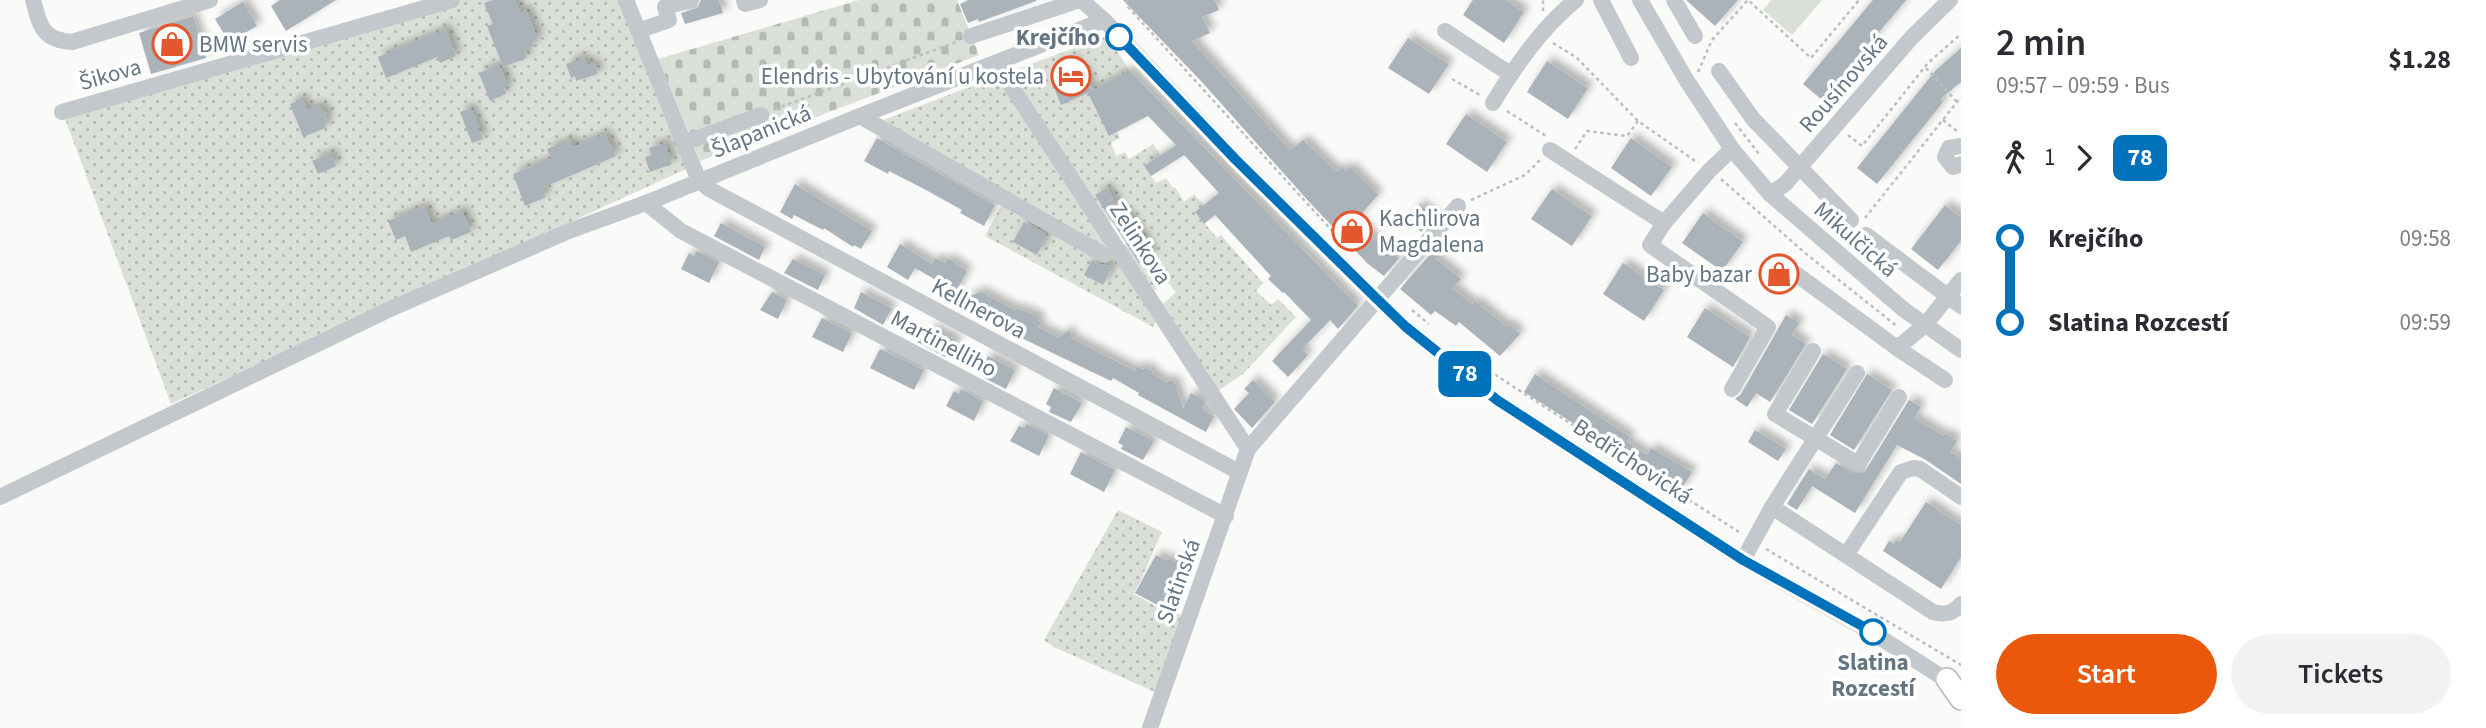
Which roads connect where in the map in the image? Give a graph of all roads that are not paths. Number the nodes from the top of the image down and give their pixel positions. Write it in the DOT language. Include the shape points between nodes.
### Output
graph roads {
  1 [pos="33,0"];
  2 [pos="210,0"];
  3 [pos="452,0"];
  4 [pos="626,0"];
  5 [pos="691,0"];
  6 [pos="744,0"];
  7 [pos="760,0"];
  8 [pos="1080,0"];
  9 [pos="1104,0"];
  10 [pos="1576,0"];
  11 [pos="1601,0"];
  12 [pos="1640,0"];
  13 [pos="1674,0"];
  14 [pos="1950,0"];
  15 [pos="1104,20"];
  16 [pos="638,31"];
  17 [pos="1445,31"];
  18 [pos="971,36"];
  19 [pos="1695,36"];
  20 [pos="1631,58"];
  21 [pos="996,63"];
  22 [pos="1719,71"];
  23 [pos="1510,74"];
  24 [pos="1493,103"];
  25 [pos="62,112"];
  26 [pos="761,115"];
  27 [pos="859,116"];
  28 [pos="684,144"];
  29 [pos="1732,149"];
  30 [pos="1550,150"];
  31 [pos="1799,169"];
  32 [pos="699,180"];
  33 [pos="1770,194"];
  34 [pos="646,203"];
  35 [pos="1458,206"];
  36 [pos="1851,220"];
  37 [pos="1664,223"];
  38 [pos="1866,236"];
  39 [pos="1104,255"];
  40 [pos="1796,274"];
  41 [pos="1961,280"];
  42 [pos="1382,292"];
  43 [pos="1954,302"];
  44 [pos="1924,326"];
  45 [pos="1897,348"];
  46 [pos="1961,350"];
  47 [pos="1813,351"];
  48 [pos="1857,373"];
  49 [pos="1945,380"];
  50 [pos="1732,389"];
  51 [pos="1899,397"];
  52 [pos="1816,439"];
  53 [pos="1248,449"];
  54 [pos="1239,472"];
  55 [pos="1961,497"];
  56 [pos="0,498"];
  57 [pos="1772,507"];
  58 [pos="1226,516"];
  59 [pos="1846,555"];
  60 [pos="1743,560"];
  61 [pos="1961,604"];
  62 [pos="1956,678"];
  63 [pos="1961,699"];
  64 [pos="1150,728"];
  1 -- 2 [label="street" via="41,29 58,41 72,42"];
  3 -- 25 [label="street, Šikova"];
  4 -- 16 [label="street"];
  5 -- 16 [label="street" via="665,7 668,20"];
  6 -- 7 [label="street" via="745,4"];
  8 -- 15 [label="street"];
  8 -- 18 [label="street"];
  9 -- 15 [label="street"];
  10 -- 23 [label="street"];
  11 -- 20 [label="street"];
  12 -- 29 [label="street, Mikulčická"];
  13 -- 19 [label="street"];
  14 -- 31 [label="street, Rousínovská" via="1912,37"];
  15 -- 21 [label="street, Šlapanická"];
  15 -- 42 [label="street" via="1236,160"];
  16 -- 28 [label="street"];
  17 -- 23 [label="street"];
  21 -- 27 [label="street, Šlapanická"];
  21 -- 53 [label="street, Zelinkova"];
  22 -- 31 [label="street" via="1753,120"];
  23 -- 24 [label="street"];
  26 -- 28 [label="street"];
  27 -- 32 [label="street, Šlapanická"];
  27 -- 39 [label="street, Zelinkova"];
  28 -- 32 [label="street"];
  29 -- 33 [label="street, Mikulčická"];
  29 -- 37 [label="street"];
  30 -- 37 [label="street"];
  31 -- 33 [label="street, Rousínovská"];
  31 -- 36 [label="street"];
  32 -- 34 [label="street, Šlapanická"];
  32 -- 54 [label="street, Kellnerova"];
  33 -- 44 [label="street, Mikulčická"];
  34 -- 56 [label="street, Šlapanická" via="569,231 388,310"];
  34 -- 58 [label="street, Martinelliho" via="681,231"];
  35 -- 42 [label="street, Slatinská"];
  37 -- 50 [label="street" via="1650,245 1768,327"];
  38 -- 43 [label="street"];
  40 -- 45 [label="street"];
  41 -- 43 [label="street"];
  42 -- 53 [label="street, Slatinská"];
  42 -- 60 [label="street, Bedřichovická" via="1406,327 1497,400"];
  43 -- 44 [label="street"];
  44 -- 45 [label="street"];
  44 -- 46 [label="street, Mikulčická"];
  45 -- 49 [label="street"];
  47 -- 52 [label="street" via="1775,414"];
  48 -- 52 [label="street"];
  51 -- 52 [label="street" via="1858,464"];
  52 -- 57 [label="street"];
  53 -- 54 [label="street, Slatinská"];
  54 -- 58 [label="street, Slatinská"];
  55 -- 59 [label="street" via="1920,469 1901,472"];
  57 -- 59 [label="street"];
  57 -- 60 [label="street"];
  58 -- 64 [label="street, Slatinská"];
  59 -- 61 [label="street" via="1933,612 1951,613"];
  60 -- 62 [label="street, Bedřichovická"];
  62 -- 63 [label="main road"];
}
